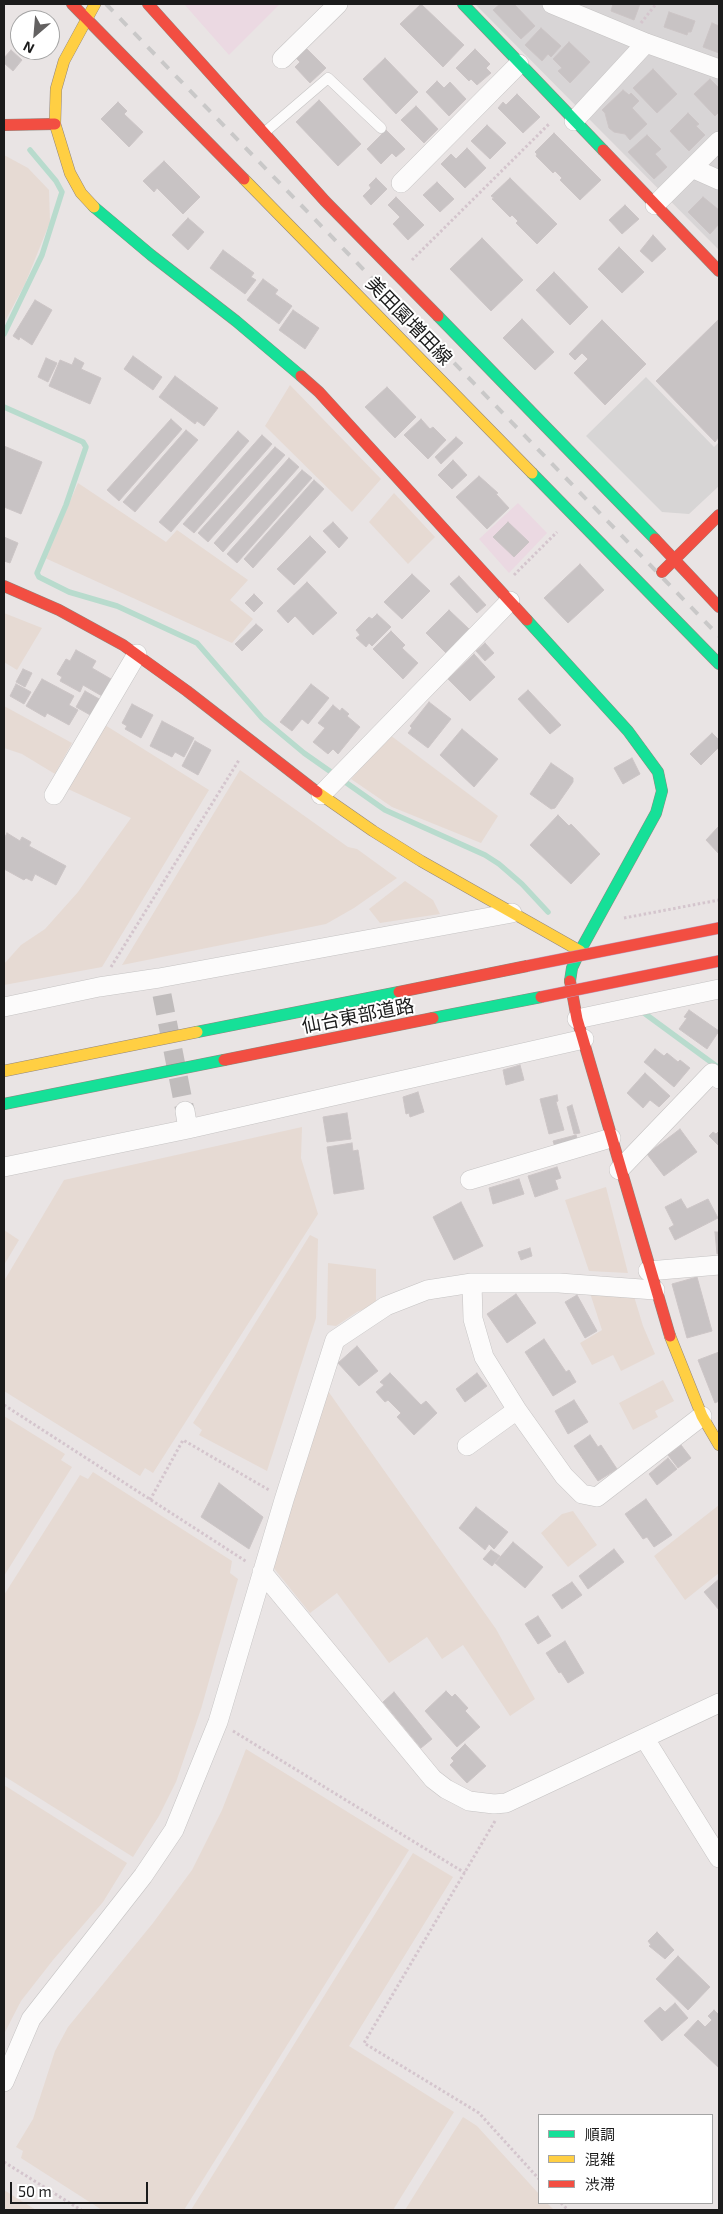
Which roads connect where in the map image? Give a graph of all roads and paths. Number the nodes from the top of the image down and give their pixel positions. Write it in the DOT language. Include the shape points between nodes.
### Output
graph roads {
  1 [pos="72,4"];
  2 [pos="95,4"];
  3 [pos="148,4"];
  4 [pos="338,4"];
  5 [pos="463,4"];
  6 [pos="552,4"];
  7 [pos="656,4"];
  8 [pos="87,18"];
  9 [pos="639,40"];
  10 [pos="282,59"];
  11 [pos="520,64"];
  12 [pos="719,69"];
  13 [pos="569,116"];
  14 [pos="54,124"];
  15 [pos="4,125"];
  16 [pos="381,128"];
  17 [pos="265,132"];
  18 [pos="719,141"];
  19 [pos="692,168"];
  20 [pos="719,180"];
  21 [pos="401,184"];
  22 [pos="655,205"];
  23 [pos="409,263"];
  24 [pos="719,271"];
  25 [pos="719,515"];
  26 [pos="557,532"];
  27 [pos="674,560"];
  28 [pos="4,586"];
  29 [pos="646,588"];
  30 [pos="504,595"];
  31 [pos="719,607"];
  32 [pos="137,654"];
  33 [pos="719,664"];
  34 [pos="251,740"];
  35 [pos="327,790"];
  36 [pos="54,794"];
  37 [pos="719,900"];
  38 [pos="512,913"];
  39 [pos="624,918"];
  40 [pos="719,928"];
  41 [pos="580,951"];
  42 [pos="719,961"];
  43 [pos="98,987"];
  44 [pos="719,988"];
  45 [pos="4,1007"];
  46 [pos="577,1019"];
  47 [pos="584,1039"];
  48 [pos="4,1071"];
  49 [pos="719,1079"];
  50 [pos="4,1104"];
  51 [pos="611,1138"];
  52 [pos="4,1167"];
  53 [pos="619,1170"];
  54 [pos="470,1180"];
  55 [pos="719,1264"];
  56 [pos="648,1271"];
  57 [pos="472,1283"];
  58 [pos="654,1290"];
  59 [pos="4,1405"];
  60 [pos="517,1410"];
  61 [pos="702,1416"];
  62 [pos="719,1445"];
  63 [pos="467,1446"];
  64 [pos="150,1500"];
  65 [pos="284,1500"];
  66 [pos="262,1572"];
  67 [pos="719,1703"];
  68 [pos="218,1722"];
  69 [pos="645,1739"];
  70 [pos="506,1803"];
  71 [pos="719,1858"];
  72 [pos="465,1873"];
  73 [pos="4,2082"];
  74 [pos="4,2162"];
  75 [pos="538,2178"];
  76 [pos="81,2210"];
  1 -- 8 [label="main road, 美田園増田線"];
  2 -- 8 [label="main road"];
  3 -- 17 [label="main road, 美田園増田線"];
  4 -- 10 [label="street"];
  5 -- 11 [label="main road"];
  6 -- 9 [label="street"];
  7 -- 9 [label="path"];
  8 -- 14 [label="main road" via="64,61 56,89"];
  8 -- 29 [label="main road, 美田園増田線"];
  9 -- 12 [label="street"];
  9 -- 13 [label="street"];
  11 -- 13 [label="main road"];
  11 -- 21 [label="street"];
  13 -- 22 [label="main road"];
  13 -- 23 [label="path"];
  14 -- 15 [label="main road"];
  14 -- 30 [label="main road" via="70,172 81,193 96,209 236,321 318,392"];
  16 -- 17 [label="lane" via="328,78"];
  17 -- 27 [label="main road, 美田園増田線" via="325,201"];
  18 -- 19 [label="street"];
  19 -- 20 [label="street"];
  19 -- 22 [label="street"];
  22 -- 24 [label="main road"];
  25 -- 27 [label="main road"];
  26 -- 30 [label="path"];
  27 -- 29 [label="main road"];
  27 -- 31 [label="main road, 美田園増田線"];
  28 -- 32 [label="main road" via="59,610"];
  29 -- 33 [label="main road, 美田園増田線"];
  30 -- 35 [label="street"];
  30 -- 41 [label="main road" via="628,731 648,756 661,782 656,813"];
  32 -- 34 [label="main road"];
  32 -- 36 [label="street"];
  34 -- 35 [label="main road"];
  34 -- 43 [label="path"];
  35 -- 38 [label="main road" via="421,861"];
  37 -- 39 [label="path"];
  38 -- 41 [label="main road"];
  38 -- 43 [label="street" via="161,986"];
  40 -- 48 [label="main road, 仙台東部道路, bridge"];
  41 -- 46 [label="main road" via="572,968 570,985"];
  42 -- 50 [label="main road, 仙台東部道路, bridge"];
  43 -- 45 [label="street"];
  44 -- 46 [label="street"];
  46 -- 47 [label="main road"];
  47 -- 51 [label="main road"];
  47 -- 52 [label="street" via="187,1120"];
  49 -- 53 [label="street" via="712,1074"];
  51 -- 53 [label="main road"];
  51 -- 54 [label="street"];
  53 -- 56 [label="main road"];
  55 -- 56 [label="street"];
  56 -- 58 [label="main road"];
  57 -- 58 [label="street" via="559,1283"];
  57 -- 60 [label="street" via="473,1319 484,1357"];
  57 -- 65 [label="street" via="427,1290 386,1306 335,1340"];
  58 -- 61 [label="main road" via="676,1355"];
  59 -- 64 [label="path"];
  60 -- 61 [label="street" via="564,1476 582,1494 597,1497"];
  60 -- 63 [label="street"];
  61 -- 62 [label="main road"];
  64 -- 65 [label="path" via="183,1440"];
  64 -- 66 [label="path"];
  65 -- 66 [label="street"];
  66 -- 68 [label="street"];
  66 -- 70 [label="street" via="433,1779 469,1801"];
  67 -- 69 [label="street"];
  68 -- 72 [label="path"];
  68 -- 73 [label="street" via="174,1830 143,1876 31,2019"];
  69 -- 70 [label="street"];
  69 -- 71 [label="street"];
  70 -- 72 [label="path"];
  72 -- 75 [label="path" via="364,2043 479,2114"];
  74 -- 76 [label="path"];
}
